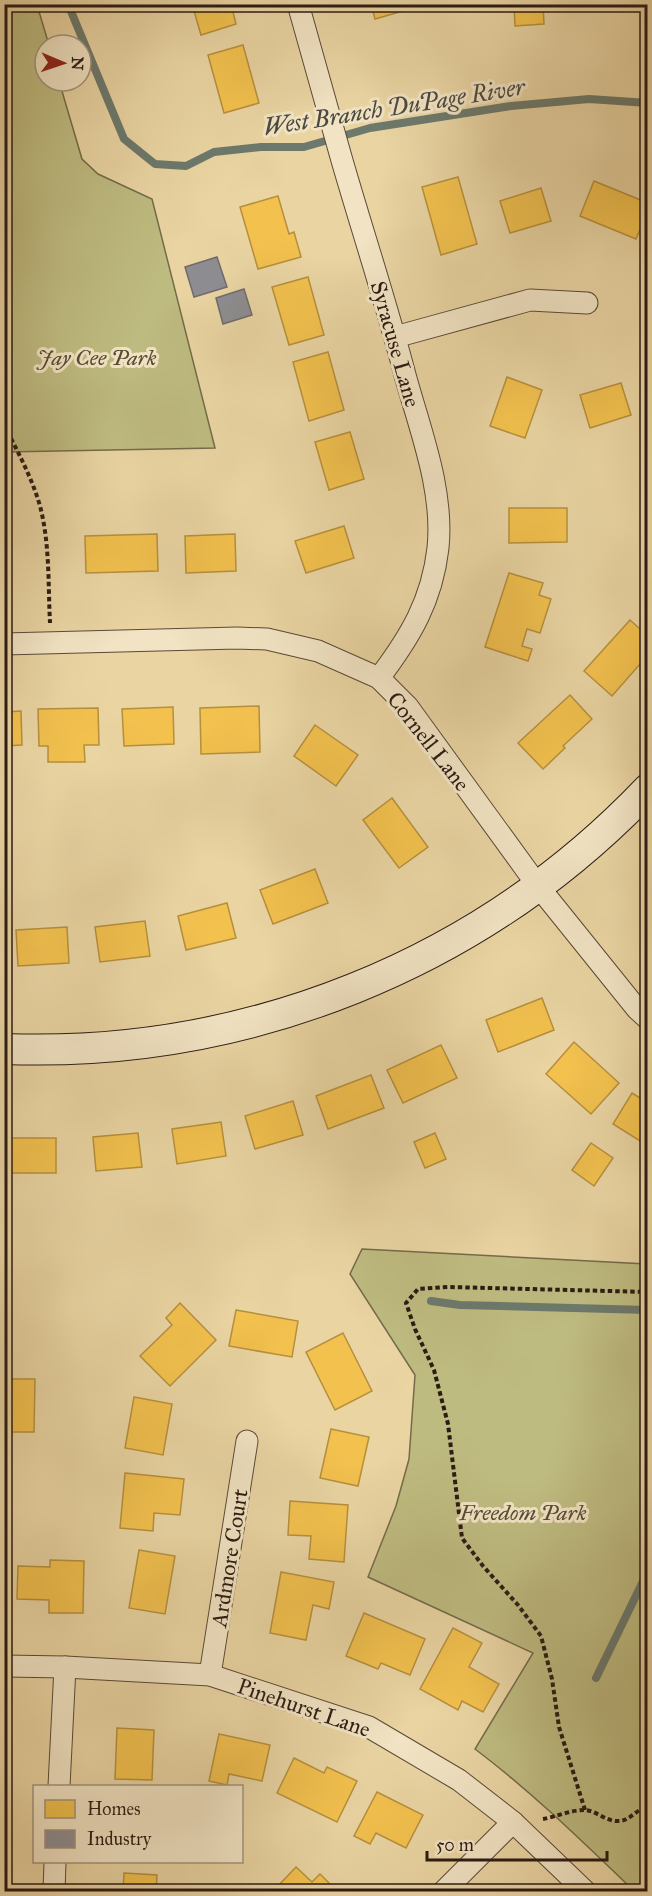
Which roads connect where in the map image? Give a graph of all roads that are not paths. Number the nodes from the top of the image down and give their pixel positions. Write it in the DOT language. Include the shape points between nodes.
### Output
graph roads {
  1 [pos="298,4"];
  2 [pos="587,303"];
  3 [pos="395,337"];
  4 [pos="4,644"];
  5 [pos="379,678"];
  6 [pos="648,789"];
  7 [pos="538,886"];
  8 [pos="648,1019"];
  9 [pos="4,1049"];
  10 [pos="247,1441"];
  11 [pos="4,1666"];
  12 [pos="65,1667"];
  13 [pos="210,1675"];
  14 [pos="59,1785"];
  15 [pos="513,1822"];
  16 [pos="55,1863"];
  17 [pos="54,1892"];
  18 [pos="443,1892"];
  19 [pos="586,1892"];
  1 -- 3 [label="street, Syracuse Lane"];
  2 -- 3 [label="street" via="530,300"];
  3 -- 5 [label="street, Syracuse Lane" via="433,477 438,549 417,622"];
  4 -- 5 [label="street, Cornell Lane" via="267,639 318,651"];
  5 -- 7 [label="street, Cornell Lane" via="408,707"];
  6 -- 7 [label="street" via="592,843"];
  7 -- 8 [label="street, Cornell Lane"];
  7 -- 9 [label="street" via="432,954 307,1006 187,1038 90,1049"];
  10 -- 13 [label="street, Ardmore Court"];
  11 -- 12 [label="street, Pinehurst Lane"];
  12 -- 13 [label="street, Pinehurst Lane"];
  12 -- 14 [label="street"];
  13 -- 15 [label="street, Pinehurst Lane" via="369,1727 459,1780"];
  15 -- 18 [label="street"];
  15 -- 19 [label="street, Pinehurst Lane"];
  16 -- 17 [label="street"];
}
